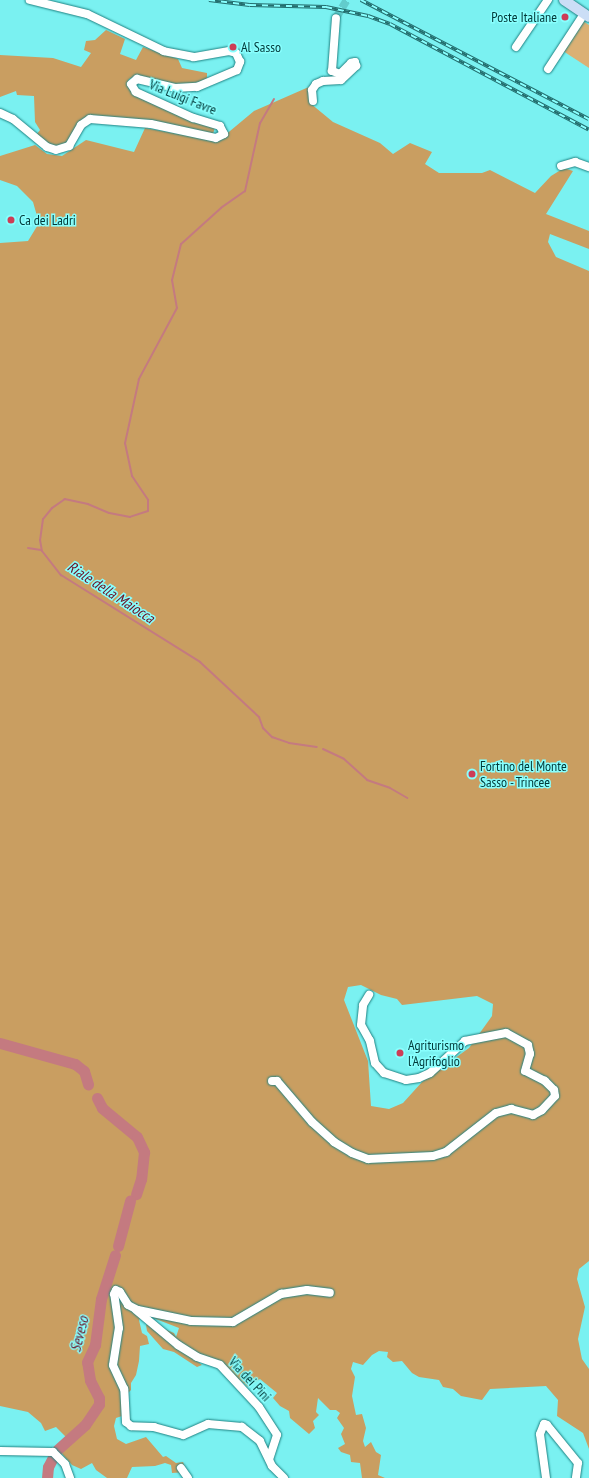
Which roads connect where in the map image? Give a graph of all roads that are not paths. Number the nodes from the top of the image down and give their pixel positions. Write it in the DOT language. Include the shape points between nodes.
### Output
graph roads {
  1 [pos="30,0"];
  2 [pos="548,0"];
  3 [pos="564,0"];
  4 [pos="575,0"];
  5 [pos="585,14"];
  6 [pos="336,18"];
  7 [pos="516,46"];
  8 [pos="548,69"];
  9 [pos="313,101"];
  10 [pos="0,113"];
  11 [pos="561,166"];
  12 [pos="589,167"];
  13 [pos="369,995"];
  14 [pos="272,1081"];
  15 [pos="330,1294"];
  16 [pos="135,1309"];
  17 [pos="0,1451"];
  18 [pos="269,1459"];
  19 [pos="181,1468"];
  20 [pos="70,1478"];
  21 [pos="188,1478"];
  22 [pos="284,1478"];
  23 [pos="546,1478"];
  24 [pos="576,1478"];
  1 -- 10 [label="street, Via Luigi Favre" via="87,14 164,51 194,57 229,51 236,53 240,62 237,70 197,87 175,88 137,79 131,84 136,92 193,118 220,126 224,134 216,138 151,124 93,119 83,122 69,146 56,150 47,147 13,119"];
  2 -- 7 [label="street"];
  3 -- 5 [label="main road"];
  4 -- 5 [label="main road"];
  5 -- 8 [label="street"];
  6 -- 9 [label="street" via="332,69 339,75 352,62 356,66 341,80 325,80 316,84 312,90"];
  11 -- 12 [label="street" via="574,162"];
  13 -- 14 [label="street" via="363,1005 361,1025 370,1041 376,1063 384,1074 406,1080 419,1078 430,1073 465,1041 506,1034 528,1045 530,1054 525,1071 545,1081 554,1090 555,1096 542,1110 533,1115 511,1109 496,1113 446,1152 433,1156 368,1159 334,1142 312,1122 277,1081"];
  15 -- 16 [label="street" via="307,1290 281,1294 233,1322 190,1321"];
  16 -- 18 [label="street, Via dei Pini" via="197,1357 220,1365 259,1407 276,1435"];
  16 -- 18 [label="street, Via dei Pini" via="125,1302 120,1292 114,1292 119,1328 113,1365 124,1389 126,1422 131,1426 154,1426 183,1435 208,1424 242,1427 260,1441"];
  17 -- 20 [label="street" via="53,1452 62,1460"];
  18 -- 22 [label="street"];
  19 -- 21 [label="street"];
  23 -- 24 [label="street" via="540,1434 544,1424 548,1425 578,1463"];
}
